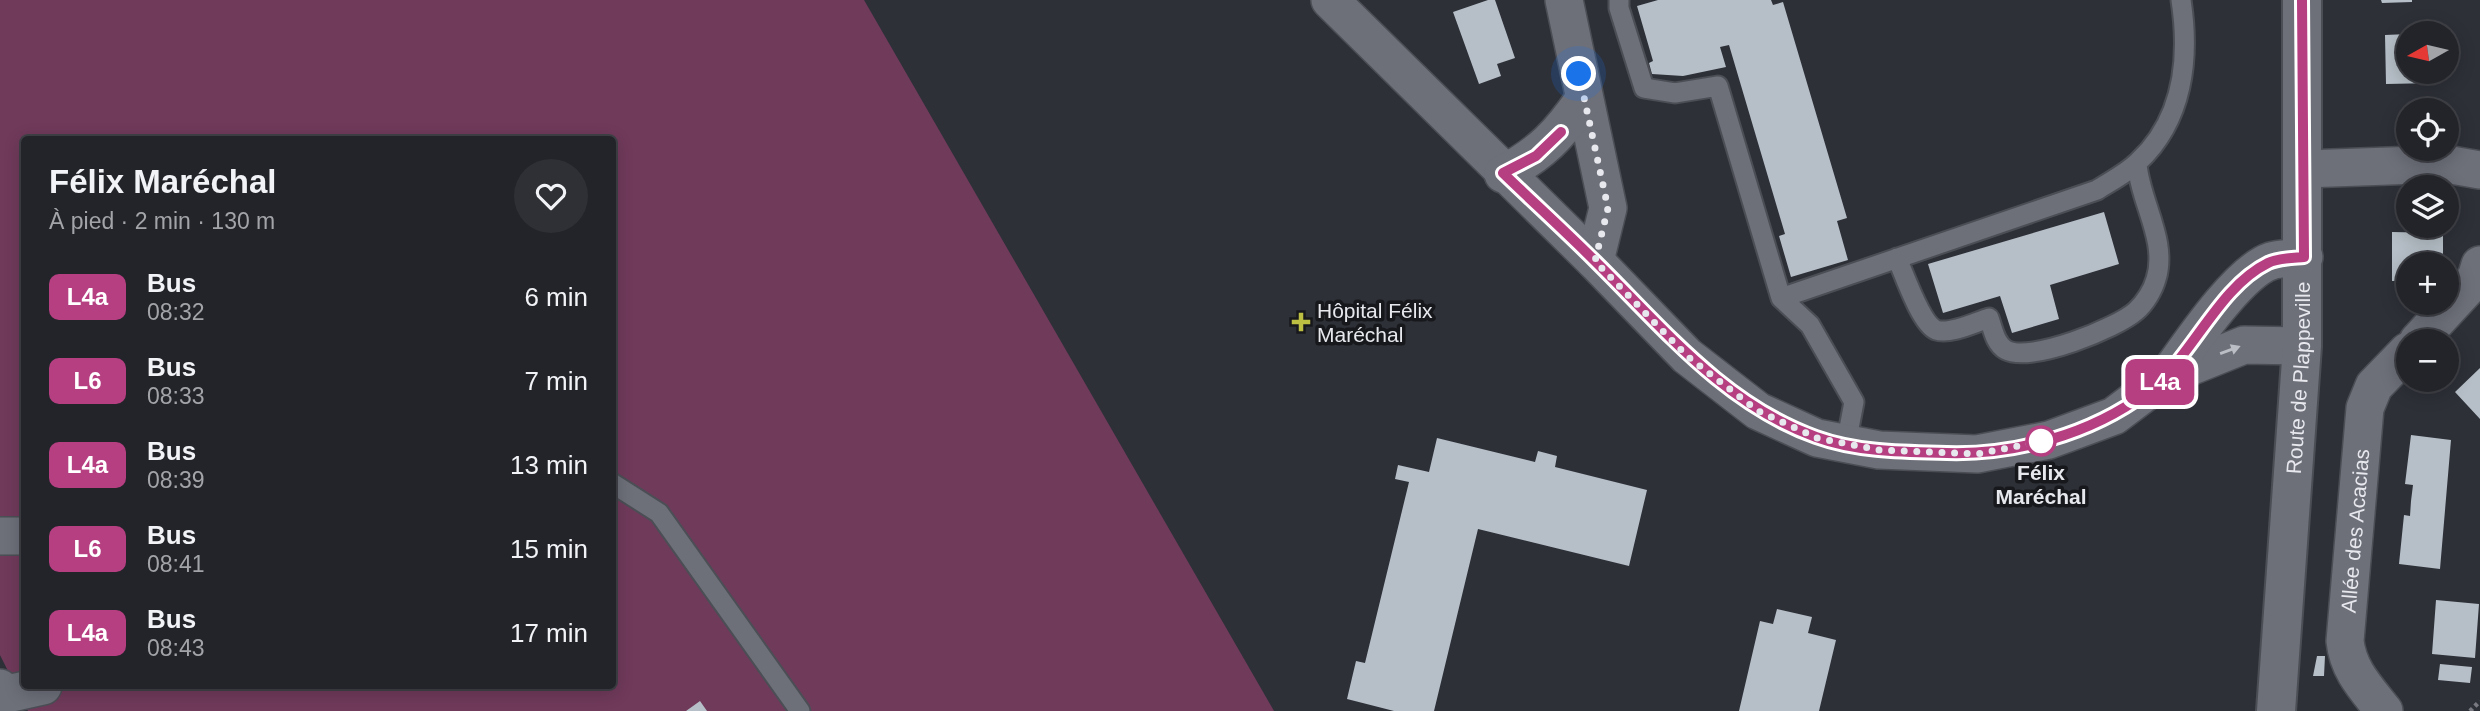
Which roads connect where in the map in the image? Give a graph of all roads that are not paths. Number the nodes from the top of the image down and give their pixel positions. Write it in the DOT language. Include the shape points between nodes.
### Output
graph roads {
  1 [pos="1330,0"];
  2 [pos="1564,0"];
  3 [pos="1619,0"];
  4 [pos="2181,0"];
  5 [pos="2302,0"];
  6 [pos="1584,99"];
  7 [pos="2137,164"];
  8 [pos="2304,169"];
  9 [pos="2480,170"];
  10 [pos="1503,173"];
  11 [pos="2304,257"];
  12 [pos="1897,258"];
  13 [pos="1595,261"];
  14 [pos="2480,265"];
  15 [pos="1781,298"];
  16 [pos="2429,329"];
  17 [pos="2302,346"];
  18 [pos="2396,363"];
  19 [pos="2167,376"];
  20 [pos="1846,444"];
  21 [pos="616,486"];
  22 [pos="0,536"];
  23 [pos="21,536"];
  24 [pos="0,688"];
  25 [pos="30,689"];
  26 [pos="800,711"];
  27 [pos="2276,711"];
  28 [pos="2384,711"];
  1 -- 10 [label="street"];
  2 -- 6 [label="street"];
  3 -- 15 [label="lane" via="1644,88 1675,93 1718,86"];
  4 -- 7 [label="lane" via="2187,34 2176,103 2163,135"];
  5 -- 8 [label="street, Route de Plappeville"];
  6 -- 10 [label="street" via="1561,132 1536,156"];
  6 -- 13 [label="street" via="1608,208"];
  7 -- 12 [label="lane" via="2097,190"];
  7 -- 12 [label="lane" via="2158,243 2156,282 2136,312 2068,343 2035,352 2008,351 1998,344 1989,318 1936,330 1926,322"];
  8 -- 9 [label="street" via="2445,164"];
  8 -- 11 [label="street, Route de Plappeville"];
  10 -- 13 [label="street"];
  11 -- 17 [label="street, Route de Plappeville"];
  11 -- 19 [label="street" via="2271,261 2255,271 2207,320"];
  12 -- 15 [label="lane"];
  13 -- 20 [label="street" via="1687,356 1758,411 1817,438"];
  14 -- 16 [label="street" via="2476,278"];
  15 -- 20 [label="lane" via="1810,325 1854,402"];
  19 -- 17 [label="street, one-way" via="2244,345"];
  17 -- 27 [label="street, Route de Plappeville"];
  18 -- 28 [label="street, Allée des Acacias" via="2374,386 2365,408 2345,640 2355,675"];
  19 -- 20 [label="street" via="2114,416 2049,440 1977,454"];
  21 -- 26 [label="lane" via="659,513"];
  22 -- 23 [label="street"];
  24 -- 25 [label="street" via="8,694"];
}
